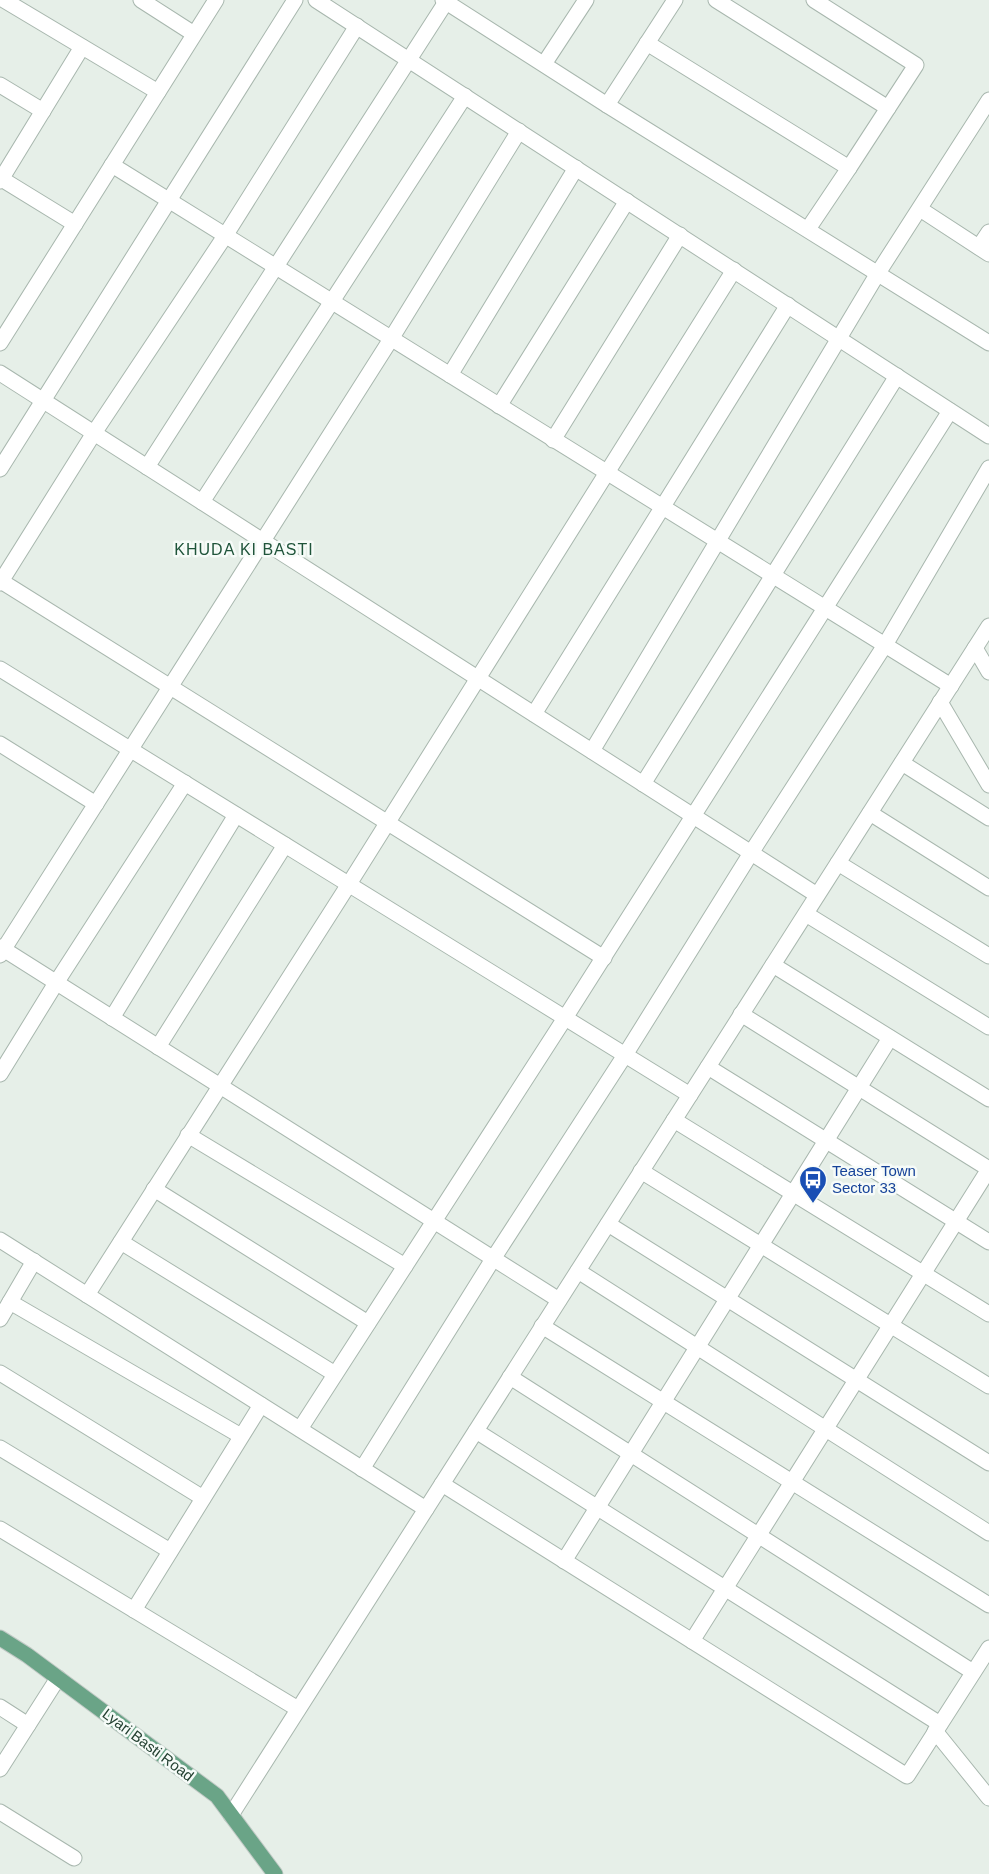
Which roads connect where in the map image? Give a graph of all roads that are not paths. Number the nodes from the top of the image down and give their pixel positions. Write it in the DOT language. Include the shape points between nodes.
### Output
graph roads {
  1 [pos="4,0"];
  2 [pos="141,0"];
  3 [pos="216,0"];
  4 [pos="296,0"];
  5 [pos="316,0"];
  6 [pos="586,0"];
  7 [pos="675,0"];
  8 [pos="716,0"];
  9 [pos="814,0"];
  10 [pos="444,1"];
  11 [pos="22,5"];
  12 [pos="357,26"];
  13 [pos="194,34"];
  14 [pos="647,43"];
  15 [pos="82,47"];
  16 [pos="408,60"];
  17 [pos="544,64"];
  18 [pos="0,85"];
  19 [pos="158,92"];
  20 [pos="465,96"];
  21 [pos="989,100"];
  22 [pos="608,105"];
  23 [pos="888,108"];
  24 [pos="43,111"];
  25 [pos="519,131"];
  26 [pos="112,165"];
  27 [pos="576,168"];
  28 [pos="849,168"];
  29 [pos="0,179"];
  30 [pos="169,201"];
  31 [pos="627,201"];
  32 [pos="920,209"];
  33 [pos="75,224"];
  34 [pos="808,229"];
  35 [pos="989,232"];
  36 [pos="680,235"];
  37 [pos="226,236"];
  38 [pos="984,250"];
  39 [pos="275,267"];
  40 [pos="734,270"];
  41 [pos="878,274"];
  42 [pos="332,302"];
  43 [pos="788,305"];
  44 [pos="839,338"];
  45 [pos="391,339"];
  46 [pos="0,343"];
  47 [pos="989,343"];
  48 [pos="0,373"];
  49 [pos="450,375"];
  50 [pos="897,376"];
  51 [pos="43,401"];
  52 [pos="499,406"];
  53 [pos="950,411"];
  54 [pos="94,433"];
  55 [pos="989,436"];
  56 [pos="553,440"];
  57 [pos="147,467"];
  58 [pos="989,468"];
  59 [pos="0,469"];
  60 [pos="607,473"];
  61 [pos="202,502"];
  62 [pos="662,508"];
  63 [pos="263,541"];
  64 [pos="717,541"];
  65 [pos="773,576"];
  66 [pos="1,582"];
  67 [pos="825,608"];
  68 [pos="989,626"];
  69 [pos="884,645"];
  70 [pos="975,648"];
  71 [pos="0,668"];
  72 [pos="989,672"];
  73 [pos="478,678"];
  74 [pos="951,686"];
  75 [pos="170,687"];
  76 [pos="940,702"];
  77 [pos="534,714"];
  78 [pos="0,744"];
  79 [pos="131,749"];
  80 [pos="592,751"];
  81 [pos="902,763"];
  82 [pos="185,783"];
  83 [pos="643,784"];
  84 [pos="989,785"];
  85 [pos="96,804"];
  86 [pos="870,813"];
  87 [pos="236,815"];
  88 [pos="694,816"];
  89 [pos="989,818"];
  90 [pos="388,823"];
  91 [pos="285,845"];
  92 [pos="751,853"];
  93 [pos="838,863"];
  94 [pos="349,884"];
  95 [pos="989,888"];
  96 [pos="818,895"];
  97 [pos="806,914"];
  98 [pos="1,951"];
  99 [pos="989,956"];
  100 [pos="604,958"];
  101 [pos="773,965"];
  102 [pos="56,983"];
  103 [pos="741,1014"];
  104 [pos="112,1018"];
  105 [pos="565,1018"];
  106 [pos="989,1027"];
  107 [pos="890,1038"];
  108 [pos="158,1047"];
  109 [pos="625,1055"];
  110 [pos="708,1066"];
  111 [pos="0,1074"];
  112 [pos="220,1086"];
  113 [pos="859,1088"];
  114 [pos="690,1095"];
  115 [pos="989,1099"];
  116 [pos="674,1120"];
  117 [pos="188,1135"];
  118 [pos="826,1140"];
  119 [pos="641,1171"];
  120 [pos="154,1189"];
  121 [pos="793,1193"];
  122 [pos="434,1221"];
  123 [pos="956,1222"];
  124 [pos="608,1224"];
  125 [pos="0,1240"];
  126 [pos="121,1242"];
  127 [pos="989,1242"];
  128 [pos="761,1245"];
  129 [pos="493,1259"];
  130 [pos="34,1262"];
  131 [pos="405,1266"];
  132 [pos="578,1271"];
  133 [pos="923,1273"];
  134 [pos="87,1295"];
  135 [pos="727,1299"];
  136 [pos="559,1300"];
  137 [pos="10,1302"];
  138 [pos="989,1314"];
  139 [pos="0,1319"];
  140 [pos="368,1323"];
  141 [pos="891,1325"];
  142 [pos="542,1326"];
  143 [pos="697,1347"];
  144 [pos="0,1373"];
  145 [pos="335,1374"];
  146 [pos="510,1377"];
  147 [pos="856,1380"];
  148 [pos="989,1386"];
  149 [pos="663,1402"];
  150 [pos="260,1405"];
  151 [pos="300,1429"];
  152 [pos="826,1429"];
  153 [pos="476,1431"];
  154 [pos="241,1436"];
  155 [pos="0,1448"];
  156 [pos="631,1454"];
  157 [pos="989,1463"];
  158 [pos="362,1469"];
  159 [pos="792,1482"];
  160 [pos="442,1484"];
  161 [pos="203,1498"];
  162 [pos="597,1508"];
  163 [pos="426,1509"];
  164 [pos="0,1529"];
  165 [pos="989,1533"];
  166 [pos="758,1535"];
  167 [pos="170,1551"];
  168 [pos="564,1561"];
  169 [pos="725,1588"];
  170 [pos="989,1605"];
  171 [pos="134,1610"];
  172 [pos="0,1638"];
  173 [pos="692,1641"];
  174 [pos="987,1657"];
  175 [pos="973,1672"];
  176 [pos="58,1678"];
  177 [pos="0,1707"];
  178 [pos="298,1709"];
  179 [pos="28,1725"];
  180 [pos="938,1728"];
  181 [pos="0,1769"];
  182 [pos="989,1798"];
  183 [pos="0,1812"];
  184 [pos="231,1815"];
  185 [pos="74,1858"];
  186 [pos="275,1874"];
  1 -- 11 [label="street"];
  2 -- 13 [label="street"];
  3 -- 13 [label="street"];
  4 -- 30 [label="street"];
  5 -- 12 [label="street"];
  6 -- 17 [label="street"];
  7 -- 14 [label="street"];
  8 -- 23 [label="street"];
  9 -- 23 [label="street" via="916,65"];
  10 -- 16 [label="street"];
  10 -- 17 [label="street"];
  11 -- 15 [label="street"];
  12 -- 16 [label="street"];
  12 -- 37 [label="street"];
  13 -- 19 [label="street"];
  14 -- 22 [label="street"];
  14 -- 28 [label="street"];
  15 -- 19 [label="street"];
  15 -- 24 [label="street"];
  16 -- 20 [label="street"];
  16 -- 39 [label="street"];
  17 -- 22 [label="street"];
  18 -- 24 [label="street"];
  19 -- 26 [label="street"];
  20 -- 25 [label="street"];
  20 -- 42 [label="street"];
  21 -- 32 [label="street"];
  22 -- 34 [label="street"];
  23 -- 28 [label="street"];
  24 -- 29 [label="street"];
  25 -- 27 [label="street"];
  25 -- 45 [label="street"];
  26 -- 30 [label="street"];
  26 -- 33 [label="street"];
  27 -- 31 [label="street"];
  27 -- 49 [label="street"];
  28 -- 34 [label="street"];
  29 -- 33 [label="street"];
  30 -- 37 [label="street"];
  30 -- 51 [label="street"];
  31 -- 36 [label="street"];
  31 -- 52 [label="street"];
  32 -- 38 [label="street"];
  32 -- 41 [label="street"];
  33 -- 46 [label="street"];
  34 -- 41 [label="street"];
  35 -- 38 [label="street"];
  36 -- 40 [label="street"];
  36 -- 56 [label="street"];
  37 -- 39 [label="street"];
  37 -- 54 [label="street"];
  39 -- 42 [label="street"];
  39 -- 57 [label="street"];
  40 -- 43 [label="street"];
  40 -- 60 [label="street"];
  41 -- 44 [label="street"];
  41 -- 47 [label="street"];
  42 -- 45 [label="street"];
  42 -- 61 [label="street"];
  43 -- 44 [label="street"];
  43 -- 62 [label="street"];
  44 -- 50 [label="street"];
  44 -- 64 [label="street"];
  45 -- 49 [label="street"];
  45 -- 63 [label="street"];
  48 -- 51 [label="street"];
  49 -- 52 [label="street"];
  50 -- 53 [label="street"];
  50 -- 65 [label="street"];
  51 -- 54 [label="street"];
  51 -- 59 [label="street"];
  52 -- 56 [label="street"];
  53 -- 55 [label="street"];
  53 -- 67 [label="street"];
  54 -- 57 [label="street"];
  54 -- 66 [label="street"];
  56 -- 60 [label="street"];
  57 -- 61 [label="street"];
  58 -- 69 [label="street"];
  60 -- 62 [label="street"];
  60 -- 73 [label="street"];
  61 -- 63 [label="street"];
  62 -- 64 [label="street"];
  62 -- 77 [label="street"];
  63 -- 73 [label="street"];
  63 -- 75 [label="street"];
  64 -- 65 [label="street"];
  64 -- 80 [label="street"];
  65 -- 67 [label="street"];
  65 -- 83 [label="street"];
  66 -- 75 [label="street"];
  67 -- 69 [label="street"];
  67 -- 88 [label="street"];
  68 -- 70 [label="street"];
  69 -- 74 [label="street"];
  69 -- 92 [label="street"];
  70 -- 72 [label="street"];
  70 -- 74 [label="street"];
  71 -- 79 [label="street"];
  73 -- 77 [label="street"];
  73 -- 90 [label="street"];
  74 -- 76 [label="street"];
  75 -- 79 [label="street"];
  75 -- 90 [label="street"];
  76 -- 81 [label="street"];
  76 -- 84 [label="street"];
  77 -- 80 [label="street"];
  78 -- 85 [label="street"];
  79 -- 82 [label="street"];
  79 -- 85 [label="street"];
  80 -- 83 [label="street"];
  81 -- 86 [label="street"];
  81 -- 89 [label="street"];
  82 -- 87 [label="street"];
  82 -- 102 [label="street"];
  83 -- 88 [label="street"];
  85 -- 98 [label="street"];
  86 -- 93 [label="street"];
  86 -- 95 [label="street"];
  87 -- 91 [label="street"];
  87 -- 104 [label="street"];
  88 -- 92 [label="street"];
  88 -- 100 [label="street"];
  90 -- 94 [label="street"];
  90 -- 100 [label="street"];
  91 -- 94 [label="street"];
  91 -- 108 [label="street"];
  92 -- 96 [label="street"];
  92 -- 109 [label="street"];
  93 -- 96 [label="street"];
  93 -- 99 [label="street"];
  94 -- 105 [label="street"];
  94 -- 112 [label="street"];
  96 -- 97 [label="street"];
  97 -- 101 [label="street"];
  97 -- 106 [label="street"];
  98 -- 102 [label="street"];
  100 -- 105 [label="street"];
  101 -- 103 [label="street"];
  101 -- 107 [label="street"];
  102 -- 104 [label="street"];
  102 -- 111 [label="street"];
  103 -- 110 [label="street"];
  103 -- 113 [label="street"];
  104 -- 108 [label="street"];
  105 -- 109 [label="street"];
  105 -- 122 [label="street"];
  107 -- 113 [label="street"];
  107 -- 115 [label="street"];
  108 -- 112 [label="street"];
  109 -- 114 [label="street"];
  109 -- 129 [label="street"];
  110 -- 114 [label="street"];
  110 -- 118 [label="street"];
  112 -- 117 [label="street"];
  112 -- 122 [label="street"];
  113 -- 118 [label="street"];
  113 -- 123 [label="street" via="989,1169"];
  114 -- 116 [label="street"];
  116 -- 119 [label="street"];
  116 -- 121 [label="street"];
  117 -- 120 [label="street"];
  117 -- 131 [label="street"];
  118 -- 121 [label="street"];
  118 -- 123 [label="street"];
  119 -- 124 [label="street"];
  119 -- 128 [label="street"];
  120 -- 126 [label="street"];
  120 -- 140 [label="street"];
  121 -- 128 [label="street"];
  121 -- 133 [label="street"];
  122 -- 129 [label="street"];
  122 -- 131 [label="street"];
  123 -- 127 [label="street"];
  123 -- 133 [label="street"];
  124 -- 132 [label="street"];
  124 -- 135 [label="street"];
  125 -- 130 [label="street"];
  126 -- 134 [label="street"];
  126 -- 145 [label="street"];
  128 -- 135 [label="street"];
  128 -- 141 [label="street"];
  129 -- 136 [label="street"];
  129 -- 158 [label="street"];
  130 -- 134 [label="street"];
  130 -- 137 [label="street"];
  131 -- 140 [label="street"];
  132 -- 136 [label="street"];
  132 -- 143 [label="street"];
  133 -- 138 [label="street"];
  133 -- 141 [label="street"];
  134 -- 150 [label="street"];
  135 -- 143 [label="street"];
  135 -- 147 [label="street"];
  136 -- 142 [label="street"];
  137 -- 139 [label="street"];
  137 -- 154 [label="street"];
  140 -- 145 [label="street"];
  141 -- 147 [label="street"];
  141 -- 148 [label="street"];
  142 -- 146 [label="street"];
  142 -- 149 [label="street"];
  143 -- 149 [label="street"];
  143 -- 152 [label="street"];
  144 -- 161 [label="street"];
  145 -- 151 [label="street"];
  146 -- 153 [label="street"];
  146 -- 156 [label="street"];
  147 -- 152 [label="street"];
  147 -- 157 [label="street"];
  149 -- 156 [label="street"];
  149 -- 159 [label="street"];
  150 -- 151 [label="street"];
  150 -- 154 [label="street"];
  151 -- 158 [label="street"];
  152 -- 159 [label="street"];
  152 -- 165 [label="street"];
  153 -- 160 [label="street"];
  153 -- 162 [label="street"];
  154 -- 161 [label="street"];
  155 -- 167 [label="street"];
  156 -- 162 [label="street"];
  156 -- 166 [label="street"];
  158 -- 163 [label="street"];
  159 -- 166 [label="street"];
  159 -- 170 [label="street"];
  160 -- 163 [label="street"];
  160 -- 168 [label="street"];
  161 -- 167 [label="street"];
  162 -- 168 [label="street"];
  162 -- 169 [label="street"];
  163 -- 178 [label="street"];
  164 -- 171 [label="street"];
  166 -- 169 [label="street"];
  166 -- 175 [label="street"];
  167 -- 171 [label="street"];
  168 -- 173 [label="street"];
  169 -- 173 [label="street"];
  169 -- 180 [label="street"];
  171 -- 178 [label="street"];
  172 -- 176 [label="main road, Lyari Basti Road"];
  173 -- 180 [label="street" via="907,1776"];
  174 -- 175 [label="street"];
  175 -- 180 [label="street"];
  176 -- 179 [label="street"];
  176 -- 184 [label="main road, Lyari Basti Road" via="217,1796"];
  177 -- 179 [label="street"];
  178 -- 184 [label="street"];
  179 -- 181 [label="street"];
  180 -- 182 [label="street"];
  183 -- 185 [label="street"];
  184 -- 186 [label="main road, Lyari Basti Road"];
}
